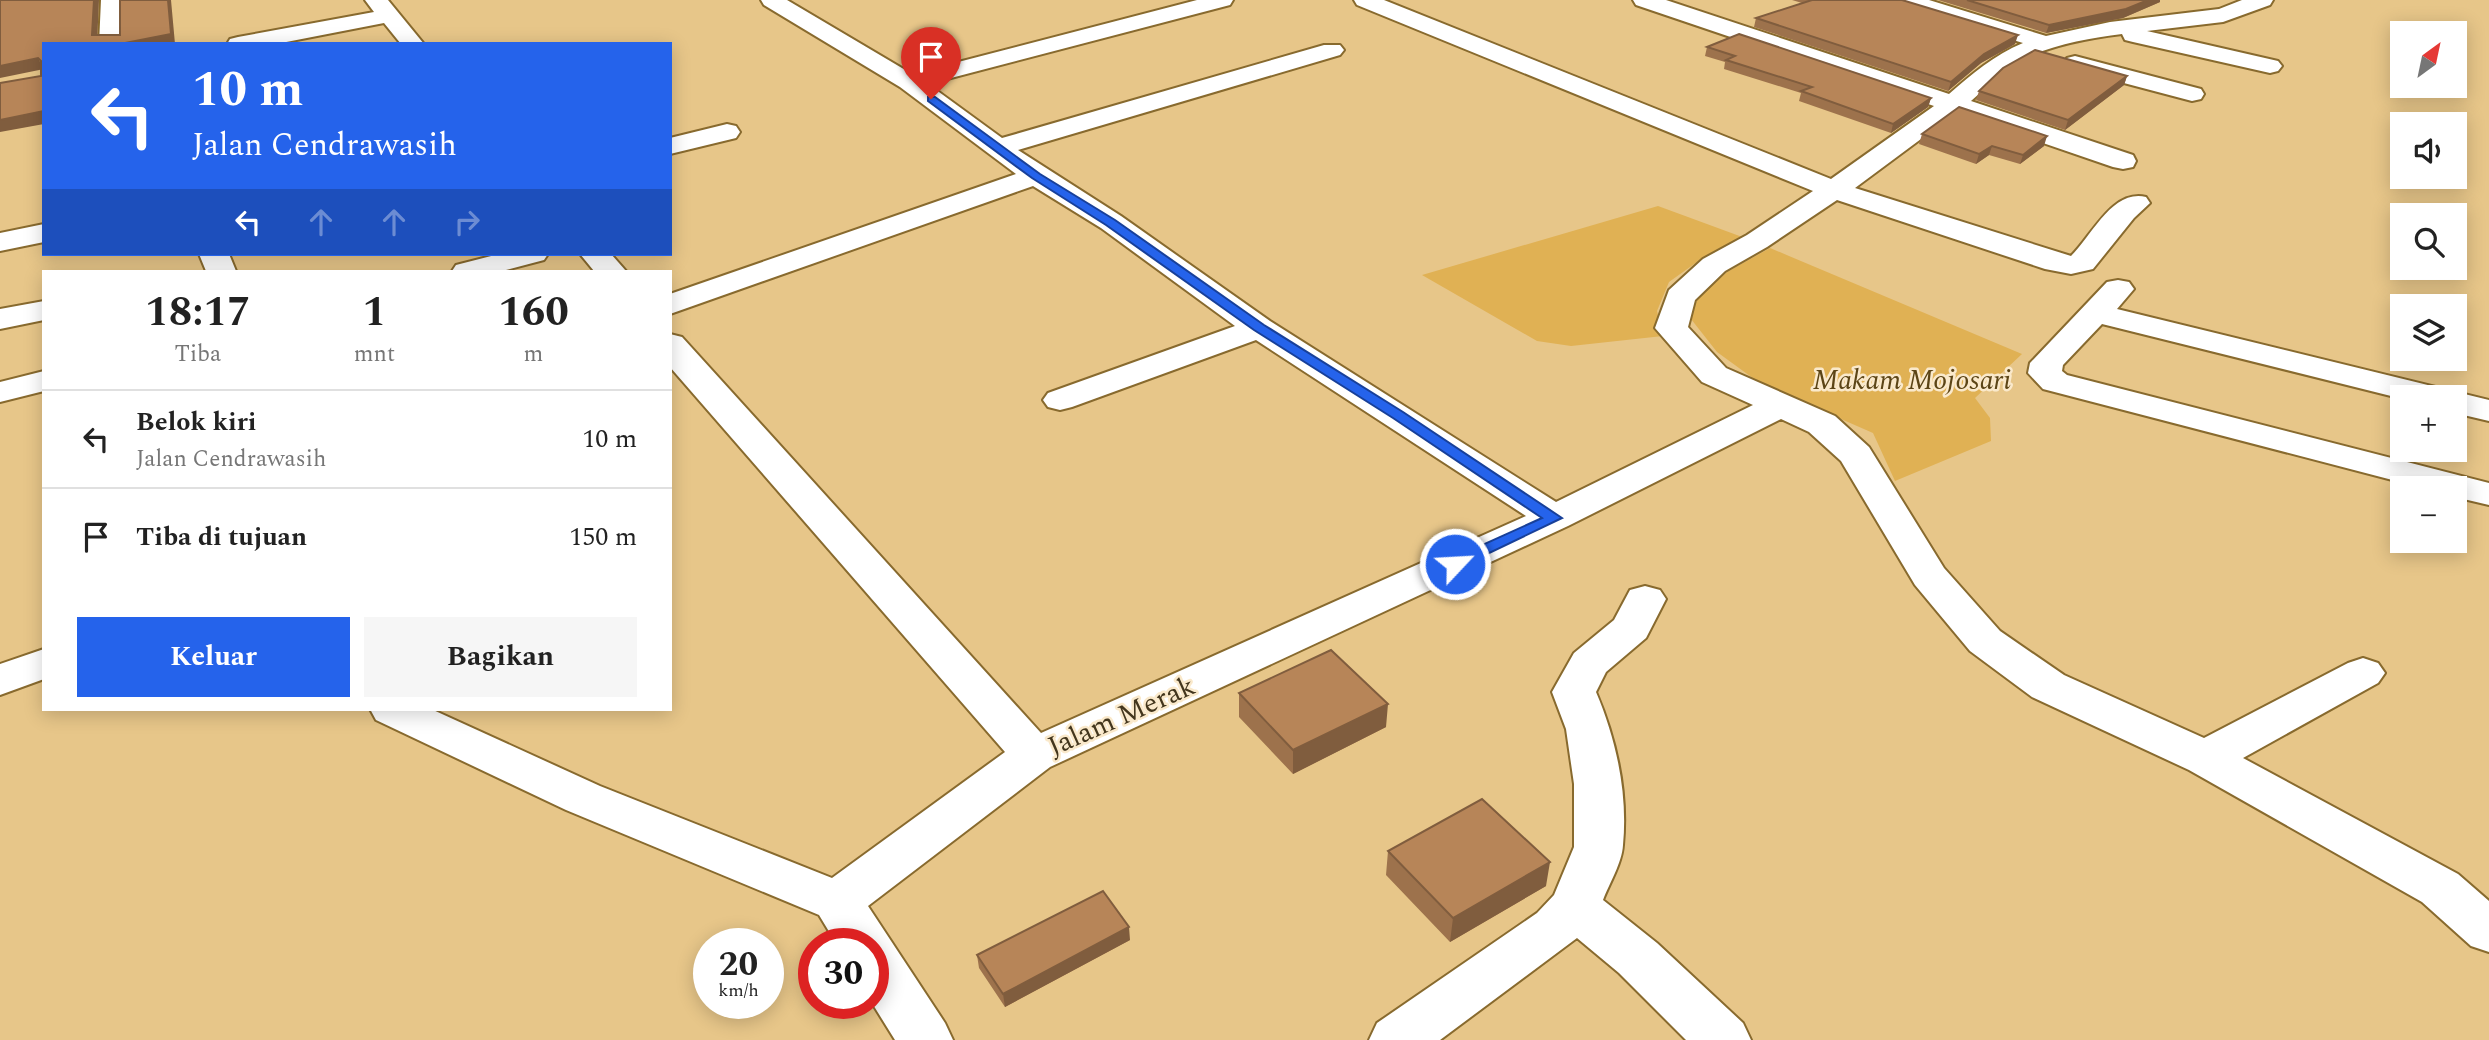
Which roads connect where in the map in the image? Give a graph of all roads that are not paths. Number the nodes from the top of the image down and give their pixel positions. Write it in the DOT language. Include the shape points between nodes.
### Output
graph roads {
  1 [pos="112,0"];
  2 [pos="772,0"];
  3 [pos="1222,0"];
  4 [pos="1365,0"];
  5 [pos="1644,0"];
  6 [pos="1906,0"];
  7 [pos="2170,0"];
  8 [pos="2262,0"];
  9 [pos="382,8"];
  10 [pos="2223,15"];
  11 [pos="2110,29"];
  12 [pos="111,42"];
  13 [pos="246,42"];
  14 [pos="412,42"];
  15 [pos="2038,45"];
  16 [pos="1332,50"];
  17 [pos="2270,66"];
  18 [pos="909,82"];
  19 [pos="2192,94"];
  20 [pos="1953,104"];
  21 [pos="727,132"];
  22 [pos="672,146"];
  23 [pos="998,148"];
  24 [pos="2123,161"];
  25 [pos="1036,176"];
  26 [pos="1834,190"];
  27 [pos="2136,203"];
  28 [pos="42,233"];
  29 [pos="0,242"];
  30 [pos="525,256"];
  31 [pos="598,256"];
  32 [pos="471,270"];
  33 [pos="610,270"];
  34 [pos="672,304"];
  35 [pos="42,310"];
  36 [pos="0,319"];
  37 [pos="1259,328"];
  38 [pos="674,355"];
  39 [pos="42,382"];
  40 [pos="2396,385"];
  41 [pos="0,392"];
  42 [pos="1060,400"];
  43 [pos="2467,405"];
  44 [pos="1779,406"];
  45 [pos="2489,411"];
  46 [pos="2489,494"];
  47 [pos="1554,518"];
  48 [pos="1646,599"];
  49 [pos="42,664"];
  50 [pos="2363,673"];
  51 [pos="0,680"];
  52 [pos="396,711"];
  53 [pos="1034,755"];
  54 [pos="2205,758"];
  55 [pos="837,901"];
  56 [pos="1575,907"];
  57 [pos="854,928"];
  58 [pos="2489,931"];
  59 [pos="889,984"];
  60 [pos="925,1040"];
  61 [pos="1397,1040"];
  62 [pos="1723,1040"];
  1 -- 12 [label="street"];
  2 -- 18 [label="street"];
  3 -- 18 [label="street"];
  4 -- 26 [label="street"];
  5 -- 20 [label="street"];
  6 -- 15 [label="street"];
  7 -- 10 [label="street"];
  8 -- 10 [label="street"];
  9 -- 13 [label="street"];
  9 -- 14 [label="street"];
  10 -- 11 [label="street"];
  11 -- 15 [label="street"];
  11 -- 17 [label="street"];
  15 -- 19 [label="street" via="2093,68"];
  15 -- 20 [label="street" via="1991,70"];
  16 -- 23 [label="street"];
  18 -- 23 [label="street"];
  20 -- 24 [label="street"];
  20 -- 26 [label="street"];
  21 -- 22 [label="street"];
  23 -- 25 [label="street"];
  25 -- 34 [label="street"];
  25 -- 37 [label="street" via="1111,222"];
  26 -- 27 [label="street" via="2071,265 2082,263"];
  26 -- 44 [label="street" via="1714,265 1680,297 1671,328 1714,375"];
  28 -- 29 [label="street"];
  30 -- 32 [label="street"];
  31 -- 33 [label="street"];
  35 -- 36 [label="street"];
  37 -- 42 [label="street"];
  37 -- 47 [label="street"];
  38 -- 53 [label="street, Jalam Merak"];
  39 -- 41 [label="street"];
  40 -- 46 [label="street" via="2107,301 2048,363 2045,373 2055,382"];
  43 -- 45 [label="street"];
  44 -- 47 [label="street, Jalam Merak"];
  44 -- 54 [label="street" via="1822,424 1856,455 1929,576 1985,640 2048,686"];
  47 -- 53 [label="street, Jalam Merak"];
  48 -- 56 [label="street" via="1631,628 1589,663 1574,692 1589,729 1598,784 1599,847"];
  49 -- 51 [label="street"];
  50 -- 54 [label="street"];
  52 -- 55 [label="street" via="583,798"];
  53 -- 55 [label="street"];
  54 -- 58 [label="street" via="2440,888"];
  55 -- 57 [label="street"];
  56 -- 61 [label="street" via="1555,928"];
  56 -- 62 [label="street" via="1638,958"];
  59 -- 60 [label="street"];
}
